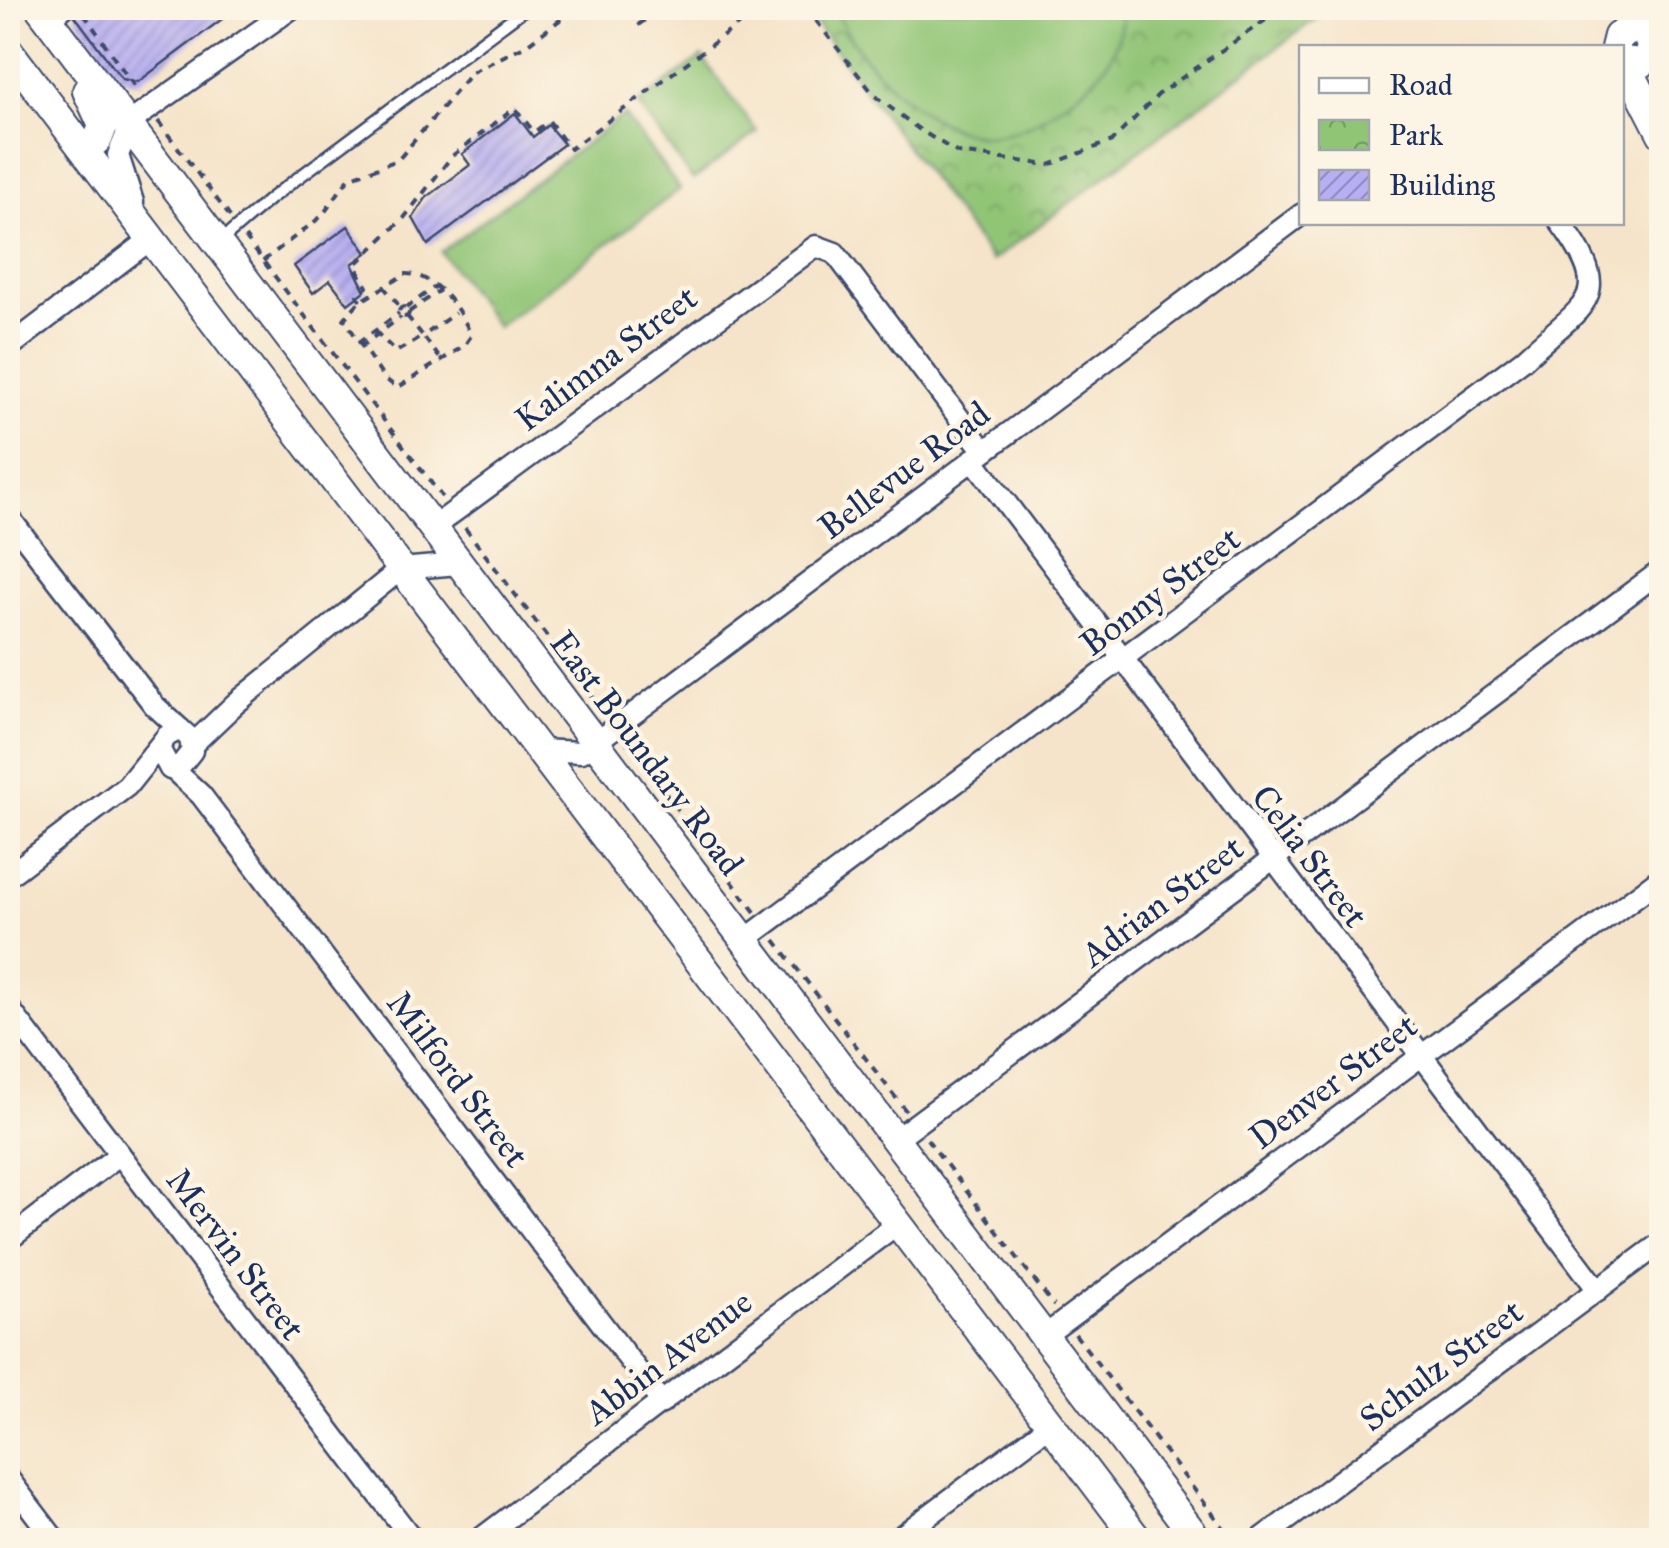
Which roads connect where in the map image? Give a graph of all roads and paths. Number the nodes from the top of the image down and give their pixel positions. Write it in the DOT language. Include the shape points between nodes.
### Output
graph roads {
  1 [pos="292,8"];
  2 [pos="526,8"];
  3 [pos="576,8"];
  4 [pos="662,8"];
  5 [pos="674,8"];
  6 [pos="726,8"];
  7 [pos="806,8"];
  8 [pos="1283,8"];
  9 [pos="1614,8"];
  10 [pos="57,20"];
  11 [pos="638,25"];
  12 [pos="1633,42"];
  13 [pos="8,50"];
  14 [pos="1662,105"];
  15 [pos="1662,134"];
  16 [pos="136,136"];
  17 [pos="84,150"];
  18 [pos="1299,216"];
  19 [pos="1562,225"];
  20 [pos="227,235"];
  21 [pos="149,236"];
  22 [pos="822,246"];
  23 [pos="263,261"];
  24 [pos="383,286"];
  25 [pos="438,288"];
  26 [pos="361,301"];
  27 [pos="404,312"];
  28 [pos="456,312"];
  29 [pos="376,332"];
  30 [pos="423,336"];
  31 [pos="359,345"];
  32 [pos="8,348"];
  33 [pos="442,361"];
  34 [pos="979,455"];
  35 [pos="8,516"];
  36 [pos="443,520"];
  37 [pos="458,564"];
  38 [pos="1662,570"];
  39 [pos="406,575"];
  40 [pos="1122,660"];
  41 [pos="604,736"];
  42 [pos="177,749"];
  43 [pos="537,750"];
  44 [pos="1272,860"];
  45 [pos="8,876"];
  46 [pos="1662,878"];
  47 [pos="754,934"];
  48 [pos="8,1007"];
  49 [pos="818,1042"];
  50 [pos="1421,1056"];
  51 [pos="780,1070"];
  52 [pos="904,1132"];
  53 [pos="120,1154"];
  54 [pos="897,1224"];
  55 [pos="8,1240"];
  56 [pos="1662,1242"];
  57 [pos="1598,1290"];
  58 [pos="1054,1329"];
  59 [pos="662,1403"];
  60 [pos="1051,1424"];
  61 [pos="1126,1446"];
  62 [pos="1088,1474"];
  63 [pos="8,1478"];
  64 [pos="55,1540"];
  65 [pos="412,1540"];
  66 [pos="479,1540"];
  67 [pos="896,1540"];
  68 [pos="1138,1540"];
  69 [pos="1198,1540"];
  70 [pos="1233,1540"];
  71 [pos="1260,1540"];
  1 -- 16 [label="street" via="173,94"];
  2 -- 20 [label="lane"];
  3 -- 23 [label="path" via="528,44 472,72 398,160 348,178 322,216"];
  4 -- 11 [label="path"];
  5 -- 6 [label="path" via="708,17"];
  6 -- 26 [label="path" via="738,26 570,148 549,121 534,132 515,108 452,156 404,218 355,266 367,287 356,295"];
  7 -- 8 [label="path" via="875,96 920,130 958,153 1049,166 1112,141 1160,93"];
  9 -- 12 [label="main road"];
  10 -- 16 [label="main road, East Boundary Road"];
  10 -- 17 [label="main road" via="104,126"];
  12 -- 14 [label="main road"];
  12 -- 15 [label="main road"];
  13 -- 17 [label="main road"];
  16 -- 20 [label="main road, East Boundary Road"];
  16 -- 21 [label="street" via="118,164"];
  17 -- 21 [label="main road"];
  18 -- 34 [label="street, Bellevue Road"];
  19 -- 40 [label="street, Bonny Street" via="1592,272 1587,298 1514,368"];
  20 -- 23 [label="path"];
  20 -- 36 [label="main road, East Boundary Road"];
  21 -- 32 [label="street"];
  21 -- 39 [label="main road"];
  22 -- 34 [label="street, Celia Street" via="835,253"];
  22 -- 36 [label="street, Kalimna Street" via="797,257"];
  23 -- 36 [label="path"];
  24 -- 25 [label="path" via="413,274"];
  24 -- 26 [label="path"];
  24 -- 27 [label="path"];
  25 -- 27 [label="path"];
  25 -- 28 [label="path"];
  26 -- 31 [label="path" via="344,319"];
  27 -- 29 [label="path"];
  27 -- 30 [label="path"];
  28 -- 30 [label="path"];
  28 -- 33 [label="path" via="470,331 469,342"];
  29 -- 30 [label="path" via="396,352"];
  29 -- 31 [label="path"];
  30 -- 33 [label="path"];
  31 -- 33 [label="path" via="397,388"];
  34 -- 40 [label="street, Celia Street"];
  34 -- 41 [label="street, Bellevue Road"];
  35 -- 42 [label="street, Milford Street" via="154,705"];
  36 -- 37 [label="main road, East Boundary Road"];
  36 -- 41 [label="path"];
  37 -- 39 [label="street"];
  37 -- 41 [label="main road, East Boundary Road"];
  38 -- 44 [label="street, Adrian Street"];
  39 -- 42 [label="street"];
  39 -- 43 [label="main road"];
  40 -- 44 [label="street, Celia Street"];
  40 -- 47 [label="street, Bonny Street"];
  41 -- 43 [label="street, Bellevue Road" via="582,752"];
  41 -- 47 [label="main road, East Boundary Road"];
  41 -- 47 [label="path"];
  42 -- 45 [label="street"];
  42 -- 59 [label="street, Milford Street" via="201,794"];
  43 -- 51 [label="main road"];
  44 -- 50 [label="street, Celia Street"];
  44 -- 52 [label="street, Adrian Street"];
  46 -- 50 [label="street, Denver Street"];
  47 -- 49 [label="main road, East Boundary Road"];
  47 -- 52 [label="path"];
  48 -- 53 [label="street, Mervin Street"];
  49 -- 51 [label="main road"];
  49 -- 52 [label="main road, East Boundary Road"];
  50 -- 57 [label="street, Celia Street"];
  50 -- 58 [label="street, Denver Street"];
  51 -- 54 [label="main road"];
  52 -- 58 [label="main road, East Boundary Road"];
  52 -- 58 [label="path"];
  53 -- 55 [label="street"];
  53 -- 65 [label="street, Mervin Street"];
  54 -- 59 [label="street, Abbin Avenue"];
  54 -- 60 [label="main road"];
  56 -- 57 [label="street, Schulz Street"];
  57 -- 71 [label="street, Schulz Street"];
  58 -- 61 [label="main road, East Boundary Road"];
  58 -- 70 [label="path"];
  59 -- 66 [label="street, Abbin Avenue"];
  60 -- 62 [label="main road"];
  60 -- 67 [label="street"];
  61 -- 62 [label="main road"];
  61 -- 69 [label="main road, East Boundary Road"];
  62 -- 68 [label="main road"];
  63 -- 64 [label="street"];
}
